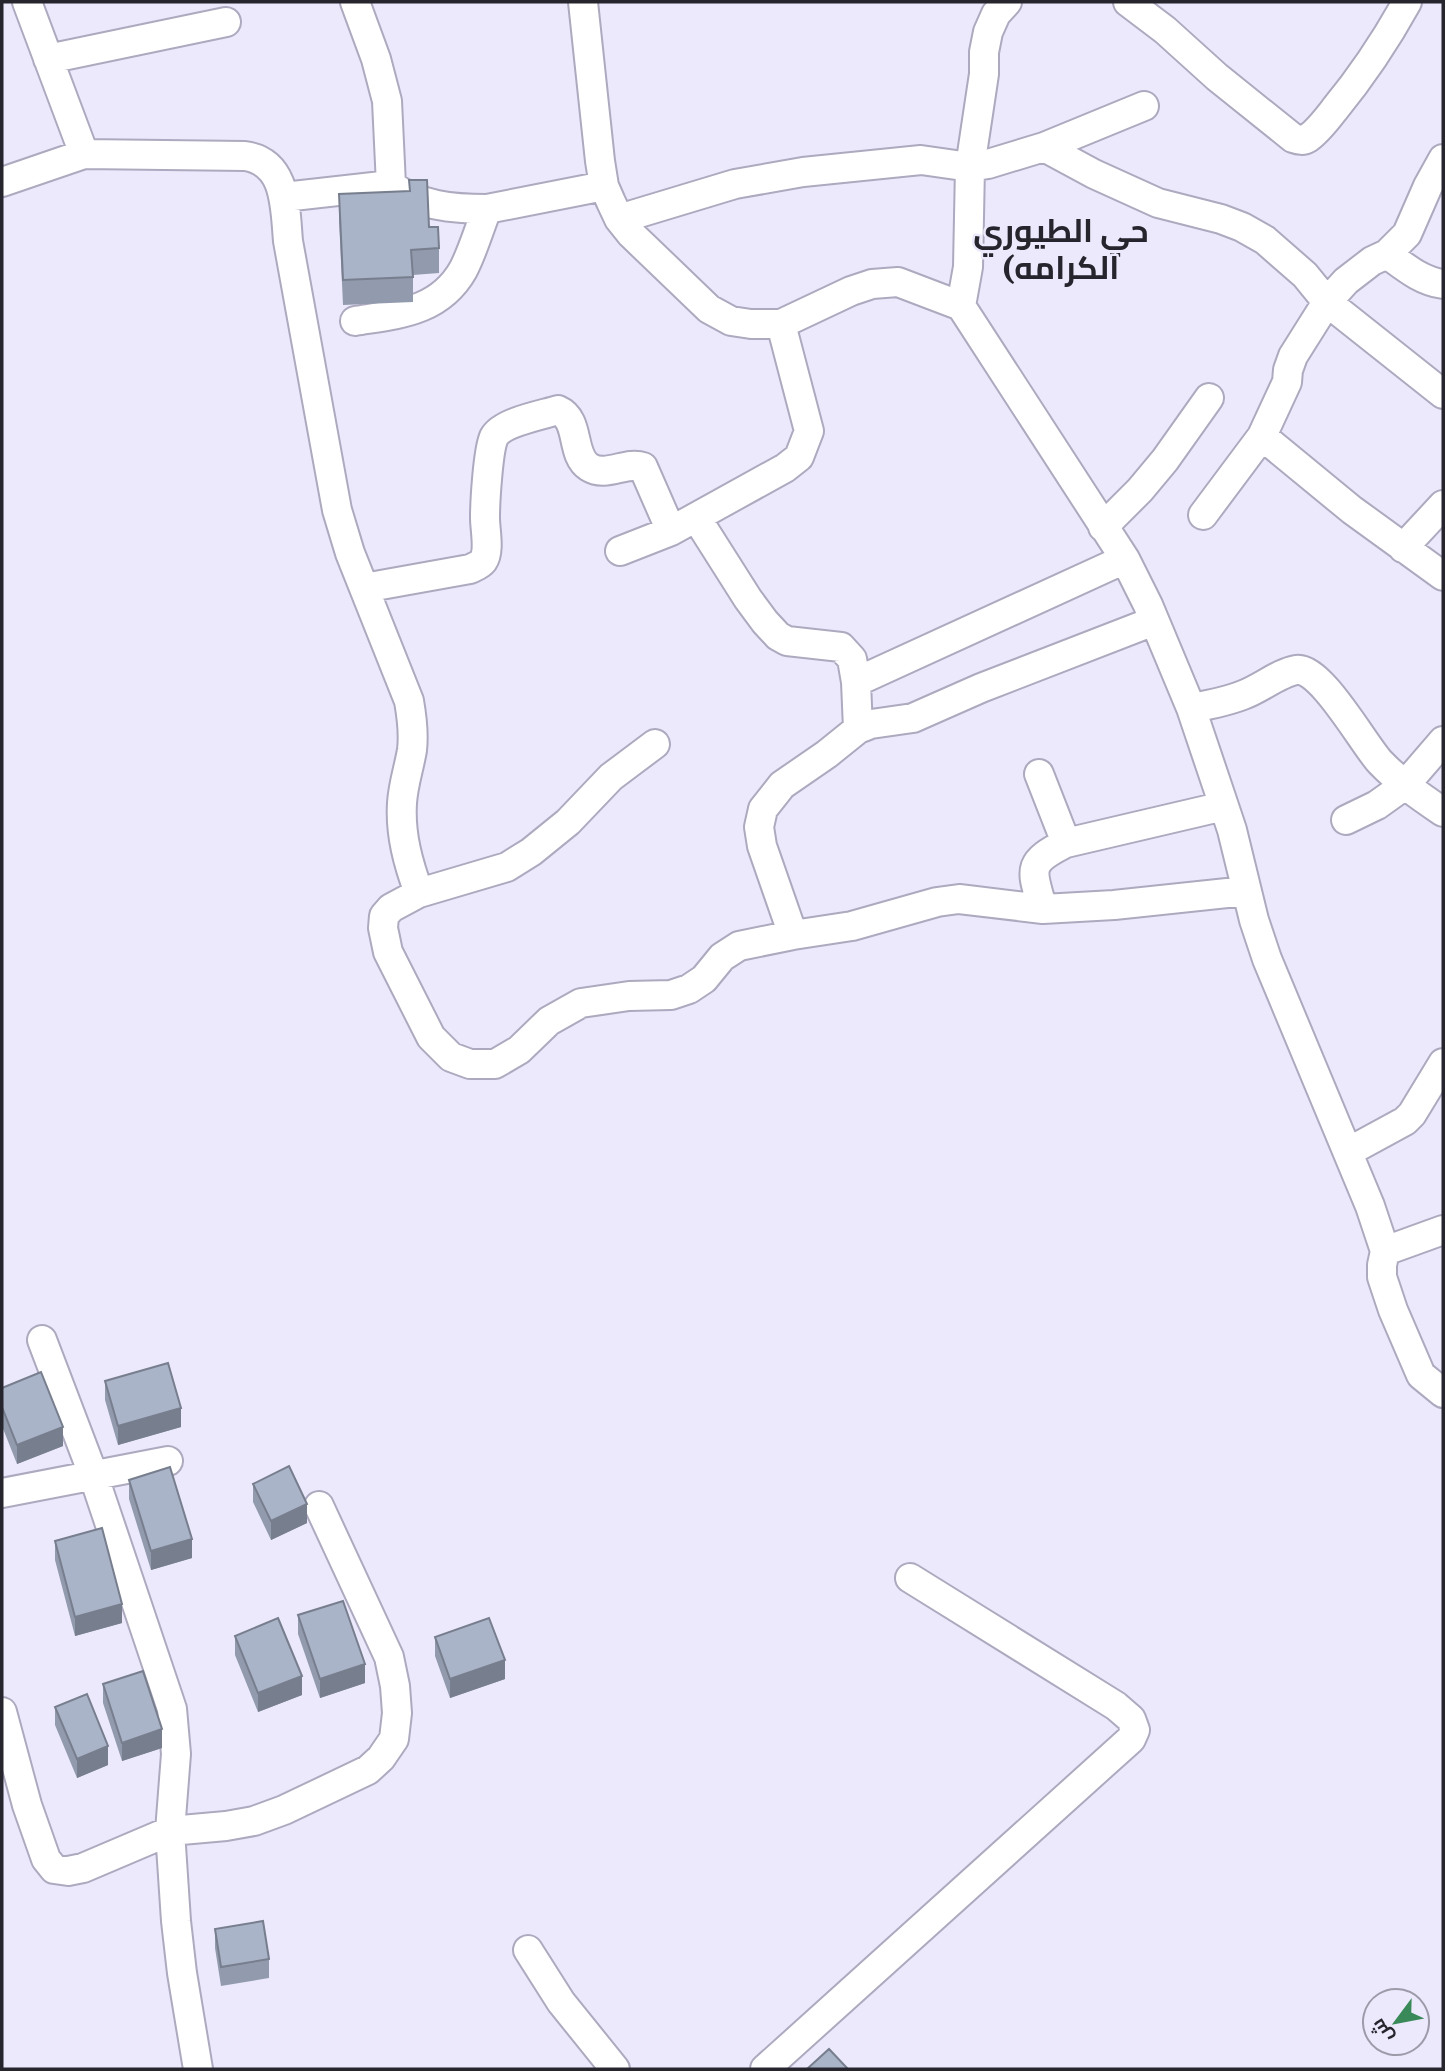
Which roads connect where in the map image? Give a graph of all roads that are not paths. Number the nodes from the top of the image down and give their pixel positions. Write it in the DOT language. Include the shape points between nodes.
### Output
graph roads {
  1 [pos="27,2"];
  2 [pos="355,2"];
  3 [pos="583,2"];
  4 [pos="1007,2"];
  5 [pos="1128,2"];
  6 [pos="1407,2"];
  7 [pos="226,22"];
  8 [pos="48,60"];
  9 [pos="1144,106"];
  10 [pos="1044,147"];
  11 [pos="84,154"];
  12 [pos="1443,159"];
  13 [pos="970,167"];
  14 [pos="2,182"];
  15 [pos="391,185"];
  16 [pos="604,186"];
  17 [pos="284,197"];
  18 [pos="487,209"];
  19 [pos="619,219"];
  20 [pos="1387,254"];
  21 [pos="1443,284"];
  22 [pos="1327,302"];
  23 [pos="961,306"];
  24 [pos="355,321"];
  25 [pos="782,324"];
  26 [pos="1443,394"];
  27 [pos="1209,398"];
  28 [pos="1262,436"];
  29 [pos="1443,505"];
  30 [pos="1203,515"];
  31 [pos="696,517"];
  32 [pos="1102,527"];
  33 [pos="671,531"];
  34 [pos="1403,548"];
  35 [pos="620,551"];
  36 [pos="1125,559"];
  37 [pos="1443,576"];
  38 [pos="364,588"];
  39 [pos="1154,621"];
  40 [pos="856,682"];
  41 [pos="1191,708"];
  42 [pos="858,729"];
  43 [pos="1443,741"];
  44 [pos="655,744"];
  45 [pos="1039,774"];
  46 [pos="1405,785"];
  47 [pos="1224,806"];
  48 [pos="1443,812"];
  49 [pos="1346,820"];
  50 [pos="1066,843"];
  51 [pos="1246,891"];
  52 [pos="419,892"];
  53 [pos="1043,909"];
  54 [pos="793,934"];
  55 [pos="1443,1063"];
  56 [pos="1348,1152"];
  57 [pos="1443,1230"];
  58 [pos="1385,1251"];
  59 [pos="41,1339"];
  60 [pos="1443,1393"];
  61 [pos="168,1461"];
  62 [pos="93,1474"];
  63 [pos="2,1493"];
  64 [pos="318,1506"];
  65 [pos="910,1578"];
  66 [pos="2,1712"];
  67 [pos="14,1806"];
  68 [pos="170,1831"];
  69 [pos="528,1950"];
  70 [pos="198,2069"];
  71 [pos="615,2069"];
  72 [pos="765,2069"];
  1 -- 8 [label="street"];
  2 -- 15 [label="street" via="387,101"];
  3 -- 16 [label="street"];
  4 -- 13 [label="street" via="988,32"];
  5 -- 6 [label="street" via="1302,141 1350,90"];
  7 -- 8 [label="street"];
  8 -- 11 [label="street"];
  9 -- 10 [label="street"];
  10 -- 13 [label="street"];
  10 -- 22 [label="street" via="1158,203 1242,227 1292,262"];
  11 -- 14 [label="street"];
  11 -- 17 [label="street" via="255,157 276,176"];
  12 -- 20 [label="street" via="1406,234"];
  13 -- 19 [label="street" via="921,160 803,172 735,184"];
  13 -- 23 [label="street" via="968,267"];
  15 -- 17 [label="street"];
  15 -- 18 [label="street" via="433,204"];
  16 -- 18 [label="street"];
  16 -- 19 [label="street"];
  17 -- 38 [label="street" via="337,510"];
  18 -- 24 [label="street" via="464,268 440,298 399,314"];
  19 -- 25 [label="street" via="709,309 731,321"];
  20 -- 21 [label="street" via="1430,282"];
  20 -- 22 [label="street" via="1353,275"];
  22 -- 26 [label="street"];
  22 -- 28 [label="street" via="1293,356 1287,382"];
  23 -- 25 [label="street" via="898,282 872,284"];
  23 -- 32 [label="street"];
  25 -- 31 [label="street" via="809,431 800,457"];
  27 -- 32 [label="street" via="1148,480"];
  28 -- 30 [label="street"];
  28 -- 34 [label="street"];
  29 -- 34 [label="street"];
  31 -- 33 [label="street"];
  31 -- 40 [label="street" via="748,599 778,636 841,647 852,659"];
  32 -- 36 [label="street"];
  33 -- 35 [label="street"];
  33 -- 38 [label="street" via="643,467 590,468 583,463 569,418 558,410 514,423 494,438 485,552 478,566"];
  34 -- 37 [label="street"];
  36 -- 39 [label="street"];
  36 -- 40 [label="street"];
  38 -- 52 [label="street" via="409,701 412,750 405,773 403,834"];
  39 -- 41 [label="street"];
  39 -- 42 [label="street" via="913,718"];
  40 -- 42 [label="street"];
  41 -- 46 [label="street" via="1242,695 1298,669 1310,672 1369,748"];
  41 -- 47 [label="street"];
  42 -- 54 [label="street" via="782,785 763,809 762,846"];
  43 -- 46 [label="street"];
  44 -- 52 [label="street" via="611,777 531,852 507,867"];
  45 -- 50 [label="street"];
  46 -- 48 [label="street"];
  46 -- 49 [label="street"];
  47 -- 50 [label="street"];
  47 -- 51 [label="street"];
  50 -- 53 [label="street" via="1044,854 1037,864 1033,876"];
  51 -- 53 [label="street"];
  51 -- 56 [label="street" via="1267,959"];
  52 -- 54 [label="street" via="384,916 388,952 431,1037 451,1057 470,1064 495,1063 508,1057 549,1021 581,1003 671,995 704,979 722,957 739,946"];
  53 -- 54 [label="street" via="959,899 852,926"];
  55 -- 56 [label="street" via="1405,1121"];
  56 -- 58 [label="street"];
  57 -- 58 [label="street"];
  58 -- 60 [label="street" via="1382,1277 1393,1310 1421,1375"];
  59 -- 62 [label="street"];
  61 -- 62 [label="street"];
  62 -- 63 [label="street"];
  62 -- 68 [label="street" via="172,1709 176,1754"];
  64 -- 68 [label="street" via="388,1657 396,1699 394,1739 368,1770 284,1810 254,1821"];
  65 -- 72 [label="street" via="1116,1706 1131,1719 1135,1730 1131,1739"];
  66 -- 67 [label="street"];
  67 -- 68 [label="street" via="54,1869 83,1868"];
  68 -- 70 [label="street" via="182,1973"];
  69 -- 71 [label="street" via="561,2002"];
}
